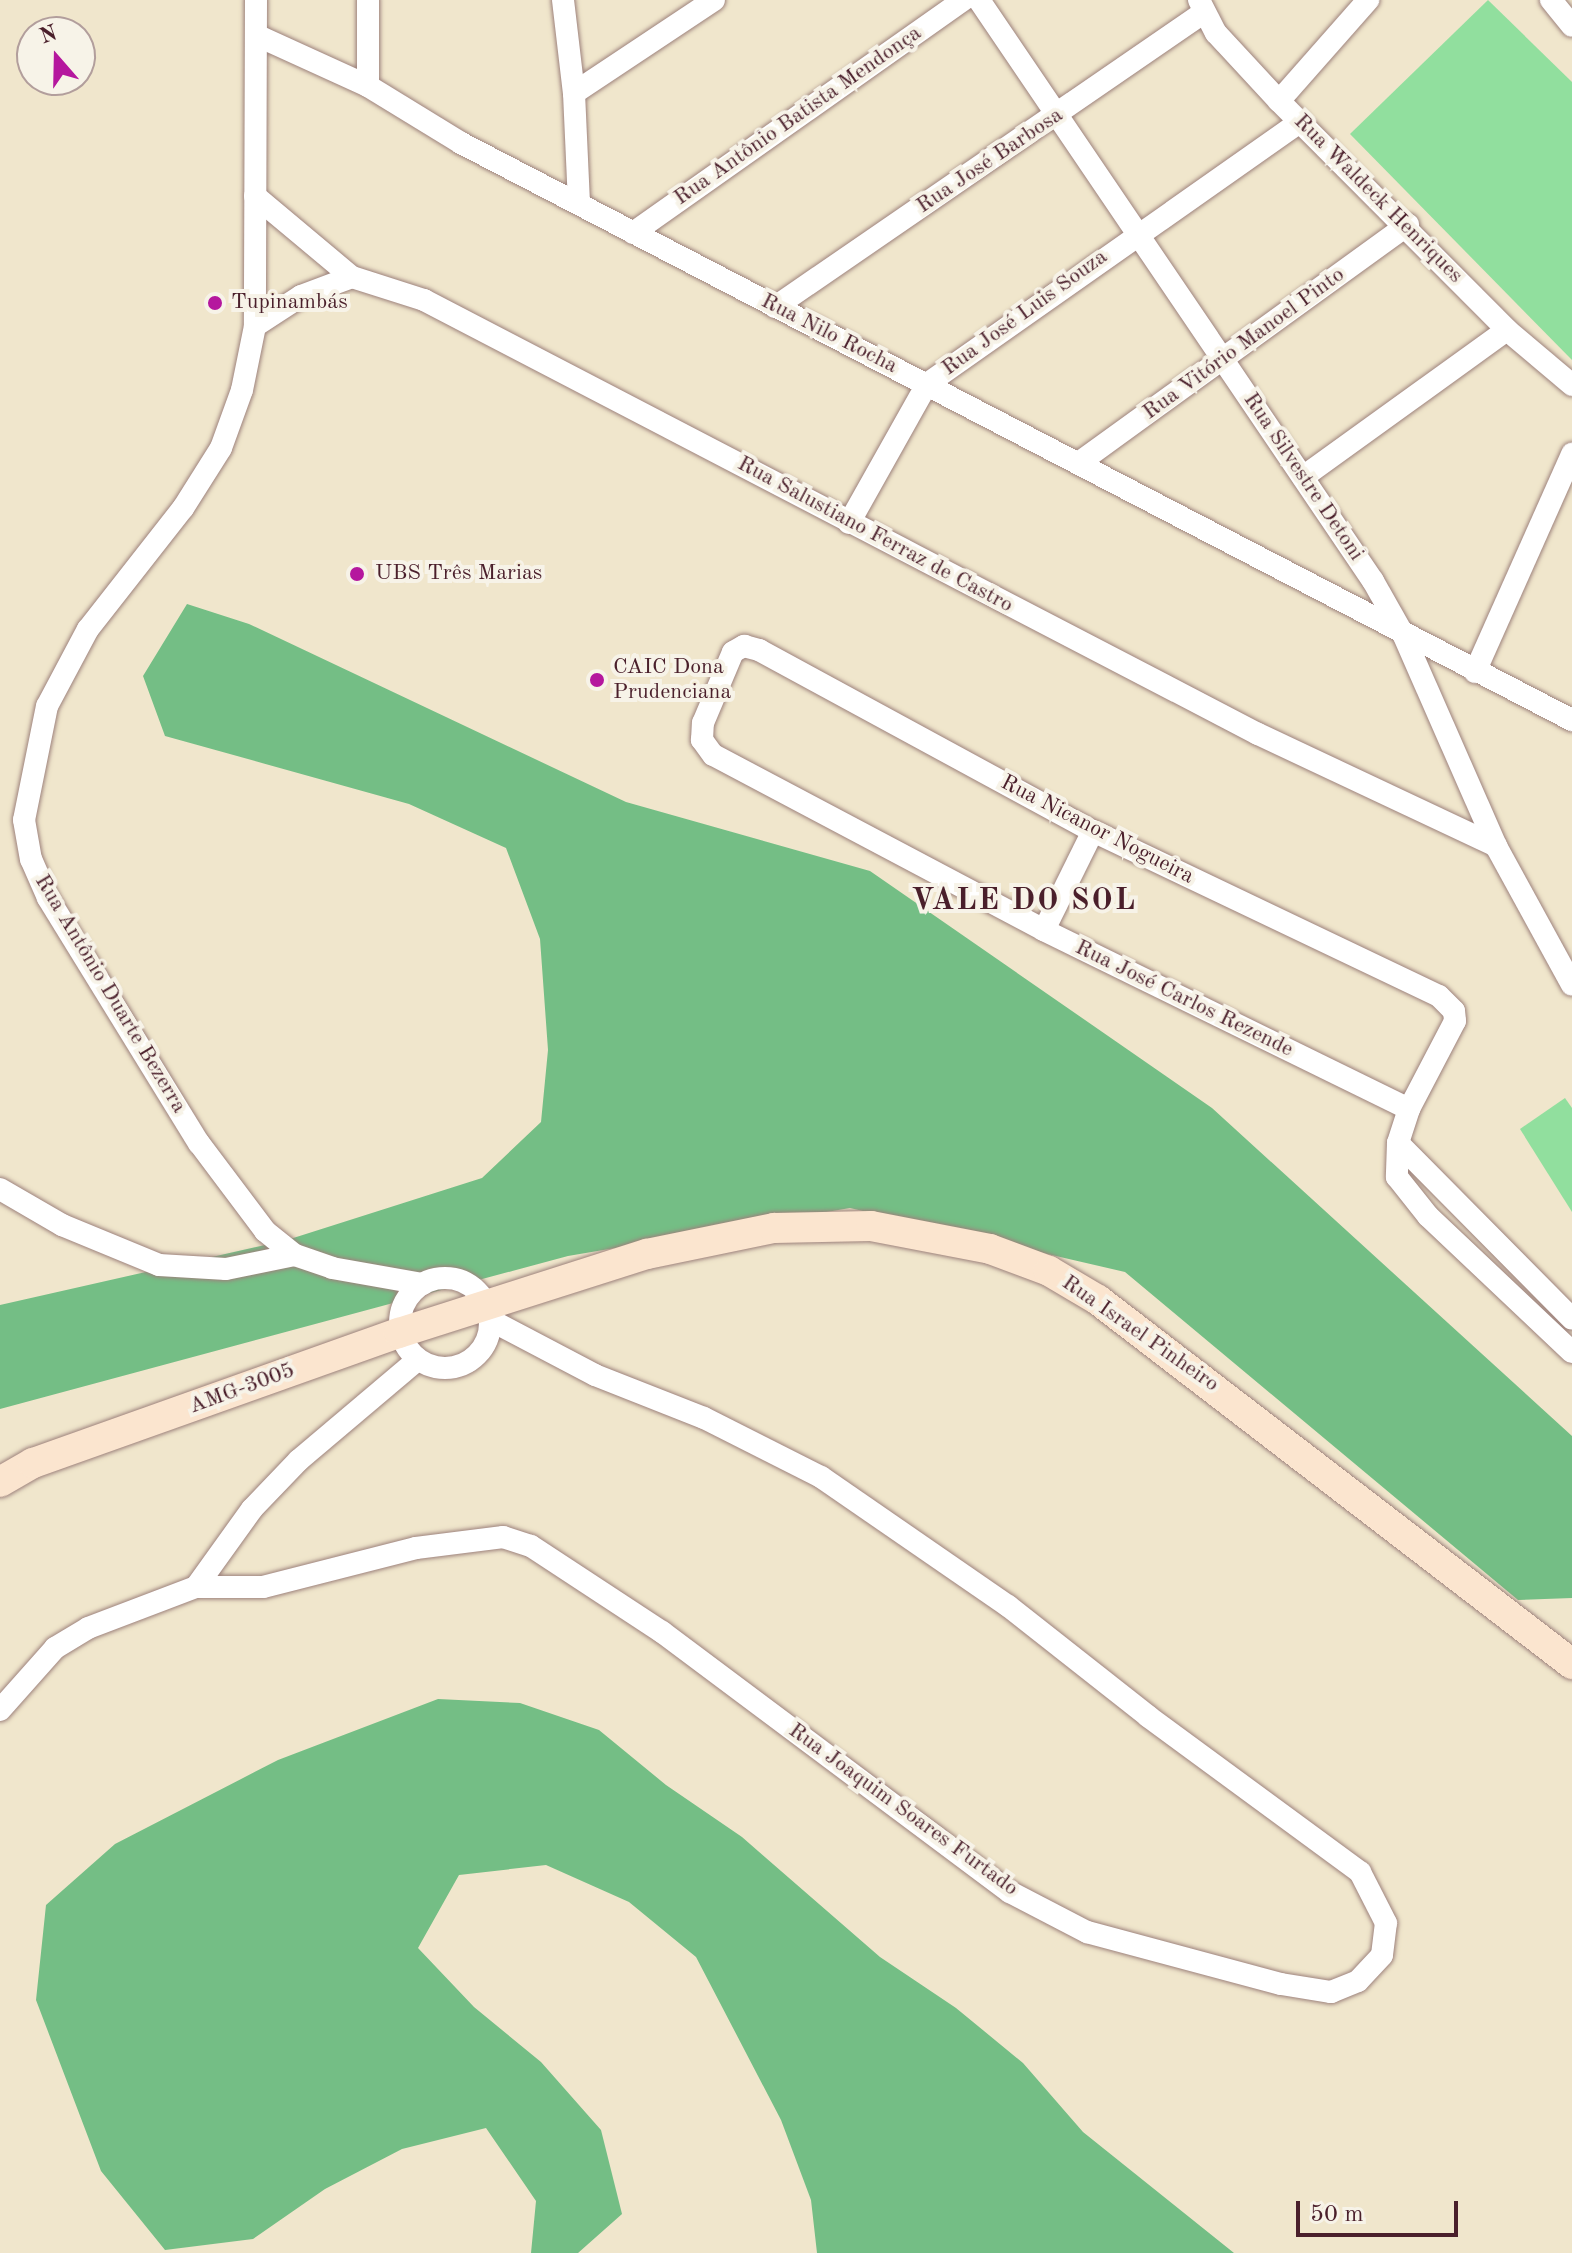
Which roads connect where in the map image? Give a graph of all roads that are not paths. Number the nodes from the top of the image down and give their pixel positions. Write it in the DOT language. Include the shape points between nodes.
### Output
graph roads {
  1 [pos="256,0"];
  2 [pos="368,0"];
  3 [pos="563,0"];
  4 [pos="714,0"];
  5 [pos="963,0"];
  6 [pos="979,0"];
  7 [pos="1368,0"];
  8 [pos="1551,0"];
  9 [pos="1201,7"];
  10 [pos="1572,26"];
  11 [pos="256,35"];
  12 [pos="368,86"];
  13 [pos="574,93"];
  14 [pos="1279,101"];
  15 [pos="1058,115"];
  16 [pos="1300,122"];
  17 [pos="255,196"];
  18 [pos="579,203"];
  19 [pos="1408,225"];
  20 [pos="633,233"];
  21 [pos="1136,233"];
  22 [pos="352,277"];
  23 [pos="775,307"];
  24 [pos="255,326"];
  25 [pos="1507,330"];
  26 [pos="1223,360"];
  27 [pos="927,384"];
  28 [pos="1572,385"];
  29 [pos="1572,454"];
  30 [pos="1080,462"];
  31 [pos="1303,477"];
  32 [pos="849,523"];
  33 [pos="1403,634"];
  34 [pos="733,652"];
  35 [pos="1475,672"];
  36 [pos="1572,720"];
  37 [pos="1093,831"];
  38 [pos="1496,846"];
  39 [pos="1044,930"];
  40 [pos="1572,985"];
  41 [pos="1409,1109"];
  42 [pos="1398,1143"];
  43 [pos="0,1189"];
  44 [pos="295,1255"];
  45 [pos="423,1284"];
  46 [pos="490,1312"];
  47 [pos="1572,1319"];
  48 [pos="399,1333"];
  49 [pos="1572,1352"];
  50 [pos="416,1361"];
  51 [pos="33,1463"];
  52 [pos="0,1466"];
  53 [pos="0,1482"];
  54 [pos="196,1587"];
  55 [pos="1572,1664"];
  56 [pos="0,1710"];
  1 -- 11 [label="street, Rua Antônio Duarte Bezerra"];
  2 -- 12 [label="street"];
  3 -- 13 [label="street"];
  4 -- 13 [label="street"];
  5 -- 20 [label="street, Rua Antônio Batista Mendonça"];
  6 -- 15 [label="street, Rua Silvestre Detoni"];
  7 -- 14 [label="street"];
  8 -- 10 [label="street"];
  9 -- 14 [label="street, Rua Waldeck Henriques"];
  9 -- 15 [label="street, Rua José Barbosa"];
  11 -- 12 [label="street, Rua Nilo Rocha"];
  11 -- 17 [label="street, Rua Antônio Duarte Bezerra"];
  12 -- 18 [label="street, Rua Nilo Rocha" via="461,143"];
  13 -- 18 [label="street"];
  14 -- 16 [label="street, Rua Waldeck Henriques"];
  15 -- 21 [label="street, Rua Silvestre Detoni"];
  15 -- 23 [label="street, Rua José Barbosa"];
  16 -- 19 [label="street, Rua Waldeck Henriques"];
  16 -- 21 [label="street, Rua José Luis Souza"];
  17 -- 22 [label="street"];
  17 -- 24 [label="street, Rua Antônio Duarte Bezerra"];
  18 -- 20 [label="street, Rua Nilo Rocha"];
  19 -- 25 [label="street, Rua Waldeck Henriques"];
  19 -- 26 [label="street, Rua Vitório Manoel Pinto"];
  20 -- 23 [label="street, Rua Nilo Rocha"];
  21 -- 26 [label="street, Rua Silvestre Detoni"];
  21 -- 27 [label="street, Rua José Luis Souza"];
  22 -- 24 [label="street" via="301,296"];
  22 -- 32 [label="street, Rua Salustiano Ferraz de Castro" via="424,300"];
  23 -- 27 [label="street, Rua Nilo Rocha"];
  24 -- 44 [label="street, Rua Antônio Duarte Bezerra" via="242,390 221,448 183,508 88,629 47,706 24,820 31,859 48,898 191,1130 265,1231"];
  25 -- 28 [label="street, Rua Waldeck Henriques"];
  25 -- 31 [label="street"];
  26 -- 30 [label="street, Rua Vitório Manoel Pinto"];
  26 -- 31 [label="street, Rua Silvestre Detoni"];
  27 -- 30 [label="street, Rua Nilo Rocha"];
  27 -- 32 [label="street, Rua José Luis Souza"];
  29 -- 35 [label="street"];
  30 -- 33 [label="street, Rua Nilo Rocha"];
  31 -- 33 [label="street, Rua Silvestre Detoni"];
  32 -- 38 [label="street, Rua Salustiano Ferraz de Castro" via="1258,734"];
  33 -- 35 [label="street, Rua Nilo Rocha"];
  33 -- 38 [label="street, Rua Silvestre Detoni"];
  34 -- 37 [label="street, Rua Nicanor Nogueira" via="744,646 759,650"];
  34 -- 39 [label="street, Rua José Carlos Rezende" via="703,723 707,750"];
  35 -- 36 [label="street, Rua Nilo Rocha"];
  37 -- 39 [label="street"];
  37 -- 41 [label="street, Rua Nicanor Nogueira" via="1439,996 1454,1011 1455,1021"];
  38 -- 40 [label="street, Rua Silvestre Detoni"];
  39 -- 41 [label="street, Rua José Carlos Rezende"];
  41 -- 42 [label="street"];
  42 -- 47 [label="street"];
  42 -- 49 [label="street" via="1394,1163 1404,1191"];
  43 -- 44 [label="street" via="62,1225 159,1265 226,1269"];
  44 -- 45 [label="street, Rua Antônio Duarte Bezerra" via="369,1277"];
  45 -- 46 [label="street, Rua Joaquim Soares Furtado" via="453,1279 468,1284"];
  45 -- 48 [label="street" via="402,1306"];
  46 -- 48 [label="main road, AMG-3005"];
  46 -- 50 [label="street" via="485,1344 468,1361 440,1367"];
  46 -- 54 [label="street, Rua Joaquim Soares Furtado" via="821,1477 1008,1606 1360,1872 1386,1923 1382,1955 1358,1981 1331,1992 1281,1984 1087,1932 1010,1892 662,1632 531,1546 503,1537 475,1538 263,1587"];
  46 -- 55 [label="main road, Rua Israel Pinheiro" via="647,1254 774,1228 871,1226 990,1249 1049,1271 1163,1345"];
  48 -- 50 [label="street"];
  48 -- 51 [label="main road, AMG-3005"];
  50 -- 54 [label="street" via="299,1460 252,1509"];
  51 -- 52 [label="street"];
  51 -- 53 [label="main road, AMG-3005"];
  54 -- 56 [label="street, Rua Joaquim Soares Furtado" via="88,1628 55,1648"];
}
